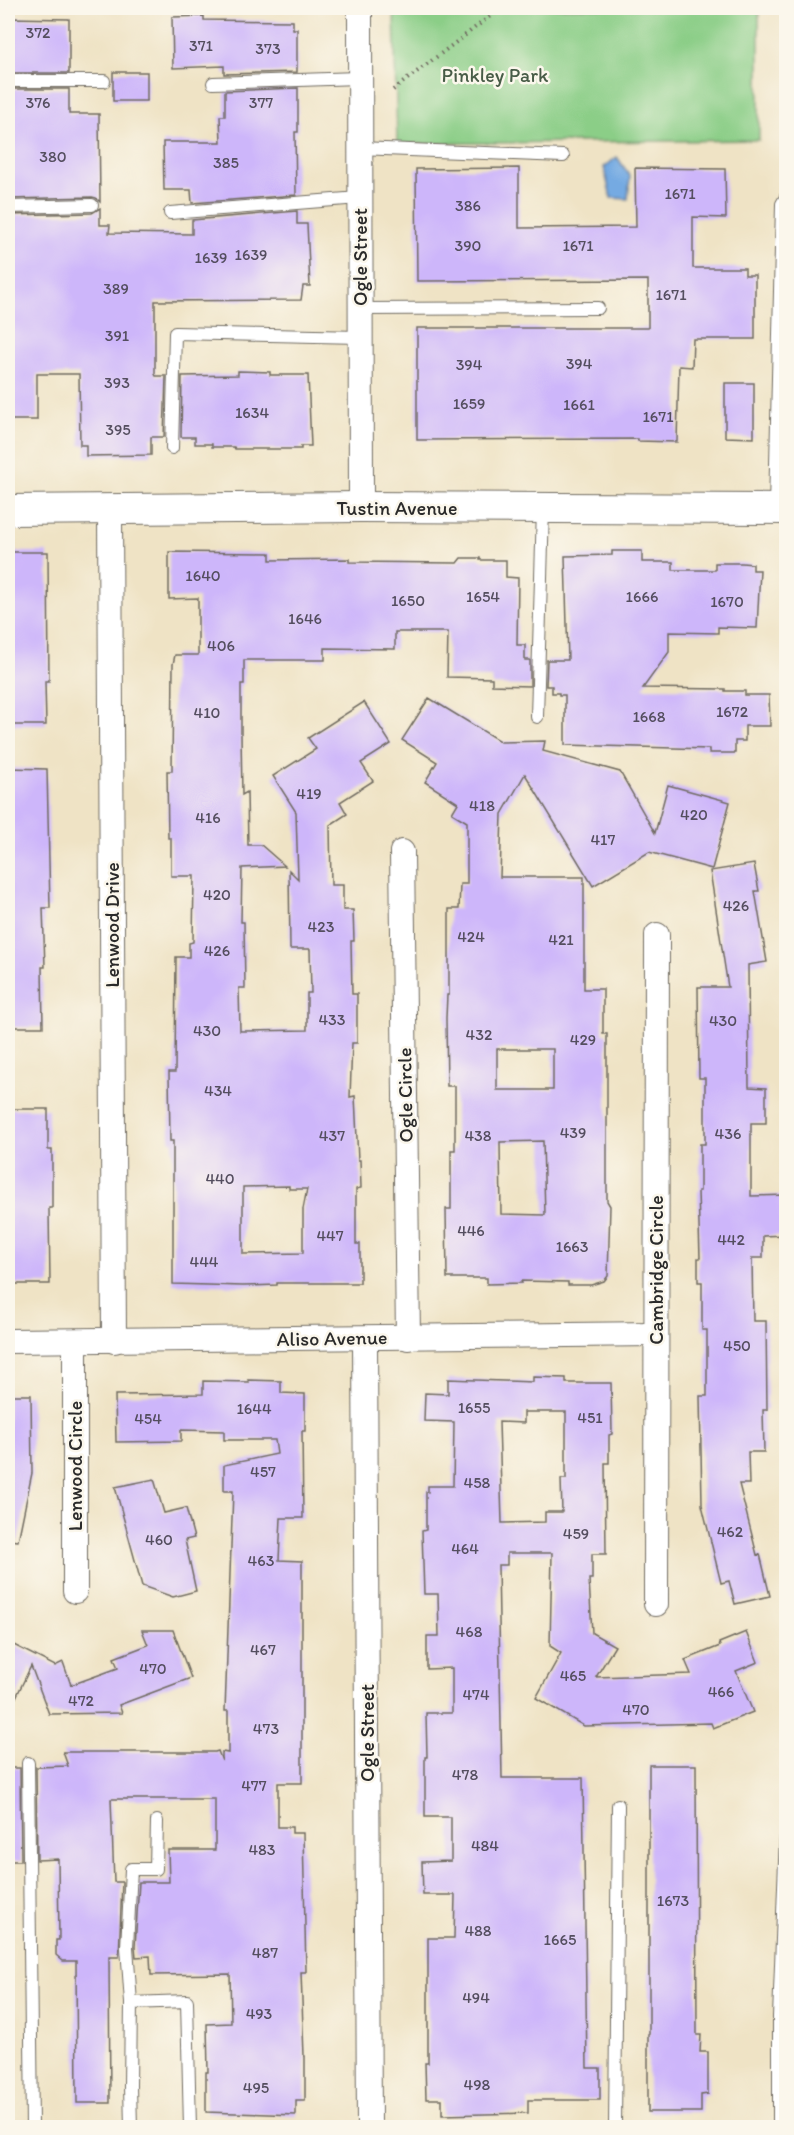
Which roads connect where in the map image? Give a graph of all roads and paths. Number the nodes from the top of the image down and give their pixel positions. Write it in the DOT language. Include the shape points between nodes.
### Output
graph roads {
  1 [pos="349,8"];
  2 [pos="360,8"];
  3 [pos="487,8"];
  4 [pos="358,78"];
  5 [pos="8,81"];
  6 [pos="104,81"];
  7 [pos="213,83"];
  8 [pos="393,90"];
  9 [pos="359,148"];
  10 [pos="563,156"];
  11 [pos="786,197"];
  12 [pos="359,198"];
  13 [pos="92,205"];
  14 [pos="8,207"];
  15 [pos="170,213"];
  16 [pos="598,308"];
  17 [pos="360,309"];
  18 [pos="360,337"];
  19 [pos="172,448"];
  20 [pos="361,507"];
  21 [pos="543,508"];
  22 [pos="110,509"];
  23 [pos="781,509"];
  24 [pos="8,510"];
  25 [pos="537,717"];
  26 [pos="402,852"];
  27 [pos="657,935"];
  28 [pos="656,1334"];
  29 [pos="365,1338"];
  30 [pos="408,1338"];
  31 [pos="8,1341"];
  32 [pos="75,1341"];
  33 [pos="114,1341"];
  34 [pos="75,1591"];
  35 [pos="656,1604"];
  36 [pos="28,1763"];
  37 [pos="618,1805"];
  38 [pos="157,1821"];
  39 [pos="786,1835"];
  40 [pos="784,1943"];
  41 [pos="131,2003"];
  42 [pos="32,2127"];
  43 [pos="131,2127"];
  44 [pos="190,2127"];
  45 [pos="369,2127"];
  46 [pos="615,2127"];
  47 [pos="779,2127"];
  1 -- 2 [label="lane"];
  2 -- 4 [label="street, Ogle Street"];
  3 -- 8 [label="path" via="493,14"];
  4 -- 7 [label="lane"];
  4 -- 9 [label="street, Ogle Street"];
  5 -- 6 [label="lane"];
  9 -- 10 [label="lane"];
  9 -- 12 [label="street, Ogle Street"];
  11 -- 23 [label="lane" via="782,204"];
  12 -- 15 [label="lane"];
  12 -- 17 [label="street, Ogle Street"];
  13 -- 14 [label="lane"];
  16 -- 17 [label="lane"];
  17 -- 18 [label="street, Ogle Street"];
  18 -- 19 [label="lane" via="175,333"];
  18 -- 20 [label="street, Ogle Street"];
  20 -- 21 [label="street, Tustin Avenue"];
  20 -- 22 [label="street, Tustin Avenue"];
  21 -- 23 [label="street, Tustin Avenue"];
  21 -- 25 [label="lane"];
  22 -- 24 [label="street, Tustin Avenue"];
  22 -- 33 [label="street, Lenwood Drive"];
  26 -- 30 [label="street, Ogle Circle"];
  27 -- 28 [label="street, Cambridge Circle"];
  28 -- 30 [label="street, Aliso Avenue"];
  28 -- 35 [label="street, Cambridge Circle"];
  29 -- 30 [label="street, Aliso Avenue"];
  29 -- 33 [label="street, Aliso Avenue"];
  29 -- 45 [label="street, Ogle Street"];
  31 -- 32 [label="street, Aliso Avenue"];
  32 -- 33 [label="street, Aliso Avenue"];
  32 -- 34 [label="street, Lenwood Circle"];
  36 -- 42 [label="lane"];
  37 -- 46 [label="lane"];
  38 -- 41 [label="lane" via="156,1869 131,1869 127,1947"];
  39 -- 40 [label="lane"];
  40 -- 47 [label="lane"];
  41 -- 43 [label="lane"];
  41 -- 44 [label="lane" via="188,2001"];
}
